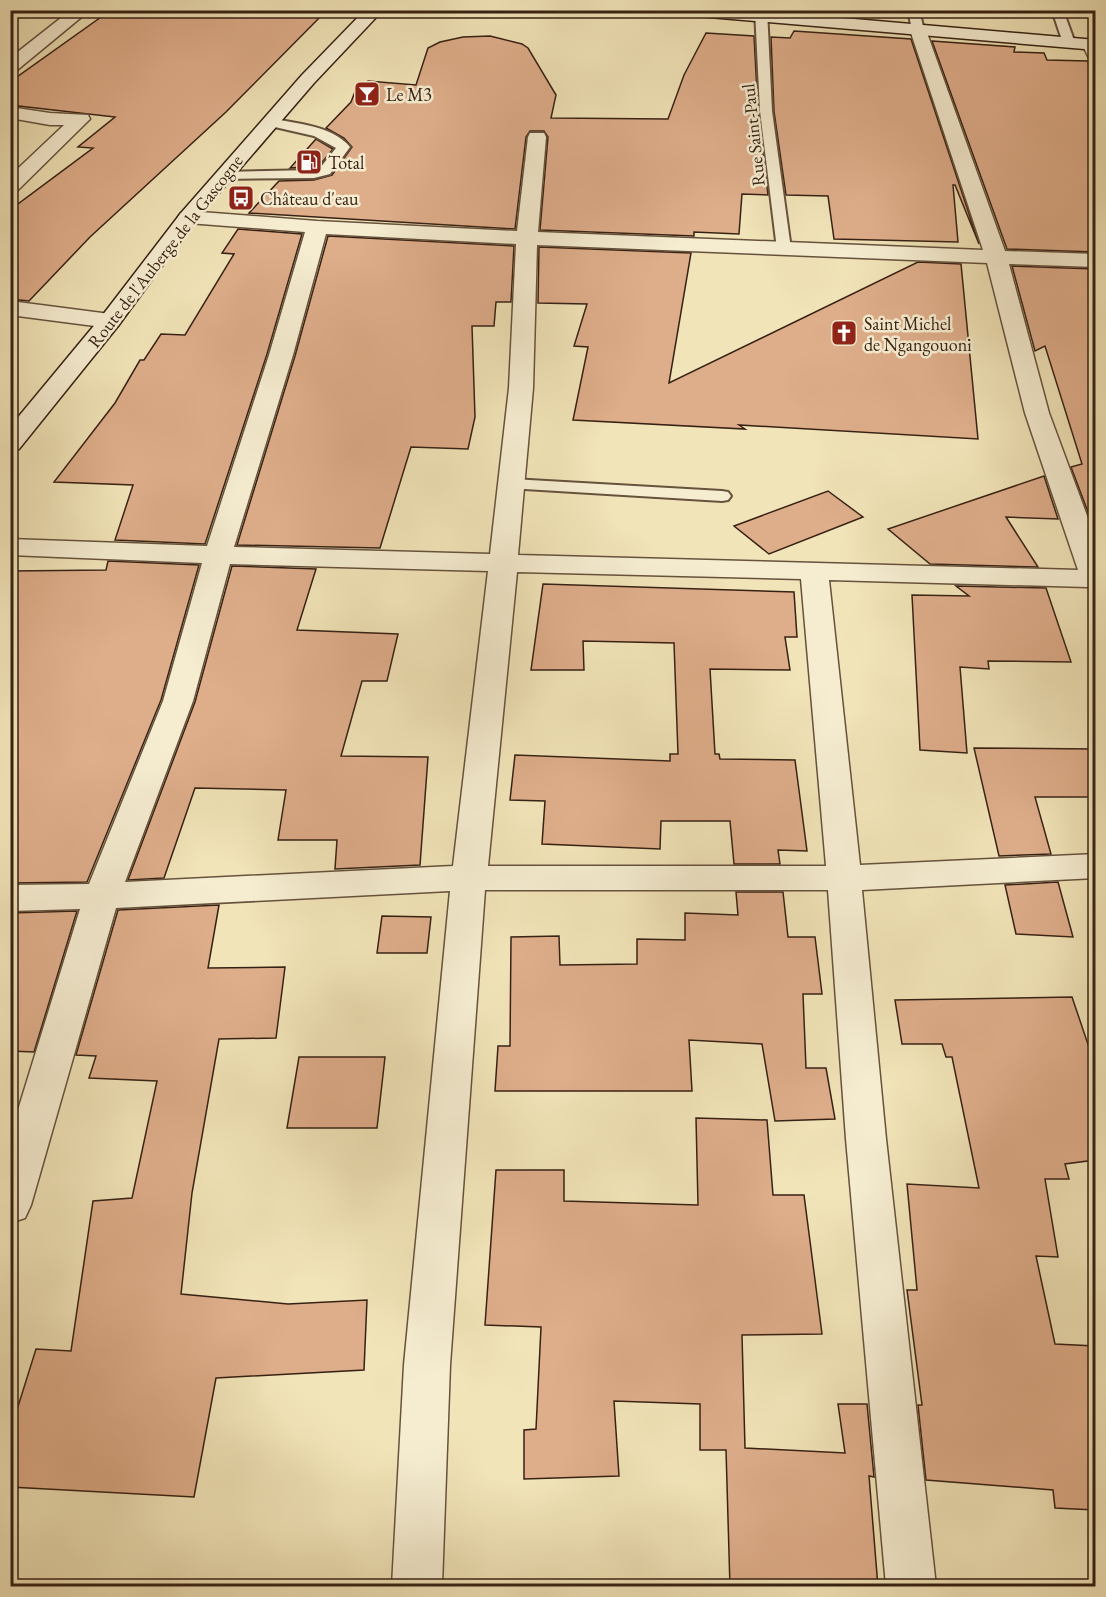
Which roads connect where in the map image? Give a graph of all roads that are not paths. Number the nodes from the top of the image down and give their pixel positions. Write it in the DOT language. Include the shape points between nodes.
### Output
graph roads {
  1 [pos="82,10"];
  2 [pos="375,10"];
  3 [pos="685,10"];
  4 [pos="1057,10"];
  5 [pos="762,14"];
  6 [pos="916,20"];
  7 [pos="1069,43"];
  8 [pos="1094,48"];
  9 [pos="10,67"];
  10 [pos="10,112"];
  11 [pos="270,122"];
  12 [pos="537,137"];
  13 [pos="222,176"];
  14 [pos="10,187"];
  15 [pos="188,217"];
  16 [pos="317,227"];
  17 [pos="527,238"];
  18 [pos="784,249"];
  19 [pos="996,255"];
  20 [pos="1095,261"];
  21 [pos="10,308"];
  22 [pos="110,321"];
  23 [pos="10,444"];
  24 [pos="512,484"];
  25 [pos="722,496"];
  26 [pos="10,547"];
  27 [pos="218,555"];
  28 [pos="505,561"];
  29 [pos="814,572"];
  30 [pos="1095,580"];
  31 [pos="1095,866"];
  32 [pos="844,878"];
  33 [pos="469,879"];
  34 [pos="102,897"];
  35 [pos="10,898"];
  36 [pos="10,1205"];
  37 [pos="417,1587"];
  38 [pos="911,1587"];
  1 -- 9 [label="street"];
  2 -- 11 [label="street, Route de l'Auberge de la Gascogne"];
  3 -- 5 [label="street"];
  4 -- 7 [label="lane"];
  5 -- 6 [label="street"];
  5 -- 18 [label="lane, Rue Saint-Paul" via="766,111"];
  6 -- 7 [label="street"];
  6 -- 19 [label="street"];
  7 -- 8 [label="street"];
  10 -- 14 [label="street" via="50,119 81,119"];
  11 -- 13 [label="street, Route de l'Auberge de la Gascogne"];
  11 -- 13 [label="lane" via="318,134 343,147 325,171 314,174"];
  12 -- 17 [label="street"];
  13 -- 15 [label="street, Route de l'Auberge de la Gascogne"];
  15 -- 16 [label="street"];
  15 -- 22 [label="street, Route de l'Auberge de la Gascogne"];
  16 -- 17 [label="street"];
  16 -- 27 [label="street"];
  17 -- 18 [label="street"];
  17 -- 24 [label="street" via="521,388"];
  18 -- 19 [label="street"];
  19 -- 20 [label="street"];
  19 -- 30 [label="street" via="1036,413"];
  21 -- 22 [label="street"];
  22 -- 23 [label="street, Route de l'Auberge de la Gascogne"];
  24 -- 25 [label="lane"];
  24 -- 28 [label="street"];
  26 -- 27 [label="street"];
  27 -- 28 [label="street"];
  27 -- 34 [label="street" via="178,701"];
  28 -- 29 [label="street"];
  28 -- 33 [label="street"];
  29 -- 30 [label="street"];
  29 -- 32 [label="street"];
  31 -- 32 [label="street"];
  32 -- 33 [label="street"];
  32 -- 38 [label="street"];
  33 -- 34 [label="street"];
  33 -- 37 [label="street" via="427,1365"];
  34 -- 35 [label="street"];
  34 -- 36 [label="street"];
}
